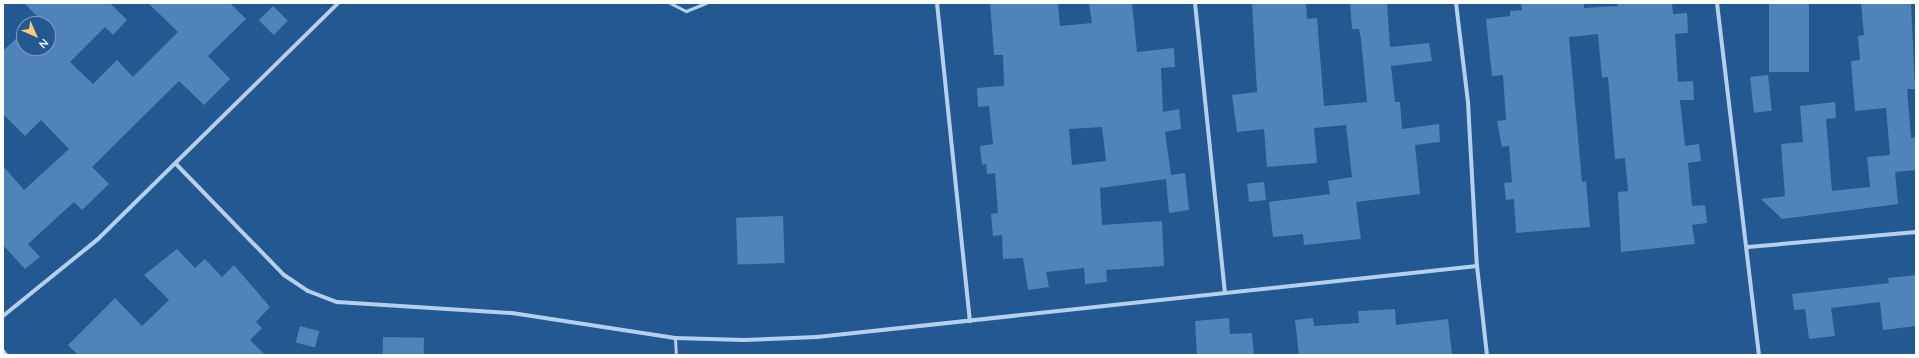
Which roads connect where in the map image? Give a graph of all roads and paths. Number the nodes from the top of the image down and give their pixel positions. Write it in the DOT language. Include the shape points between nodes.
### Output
graph roads {
  1 [pos="338,3"];
  2 [pos="670,3"];
  3 [pos="706,3"];
  4 [pos="937,3"];
  5 [pos="1195,3"];
  6 [pos="1456,3"];
  7 [pos="1716,3"];
  8 [pos="176,164"];
  9 [pos="1916,232"];
  10 [pos="1748,247"];
  11 [pos="1477,266"];
  12 [pos="1224,292"];
  13 [pos="3,316"];
  14 [pos="970,320"];
  15 [pos="675,338"];
  16 [pos="3,352"];
  17 [pos="6,355"];
  18 [pos="676,355"];
  19 [pos="1487,355"];
  20 [pos="1759,355"];
  1 -- 8 [label="street"];
  2 -- 3 [label="lane" via="686,11"];
  4 -- 14 [label="street"];
  5 -- 12 [label="street"];
  6 -- 11 [label="street" via="1468,102"];
  7 -- 10 [label="street"];
  8 -- 13 [label="street" via="61,273"];
  8 -- 15 [label="street" via="284,275 308,291 337,302 512,313"];
  9 -- 10 [label="street"];
  10 -- 20 [label="street"];
  11 -- 12 [label="street"];
  11 -- 19 [label="street"];
  12 -- 14 [label="street"];
  14 -- 15 [label="street" via="817,337 744,340"];
  15 -- 18 [label="lane"];
  16 -- 17 [label="street"];
}
